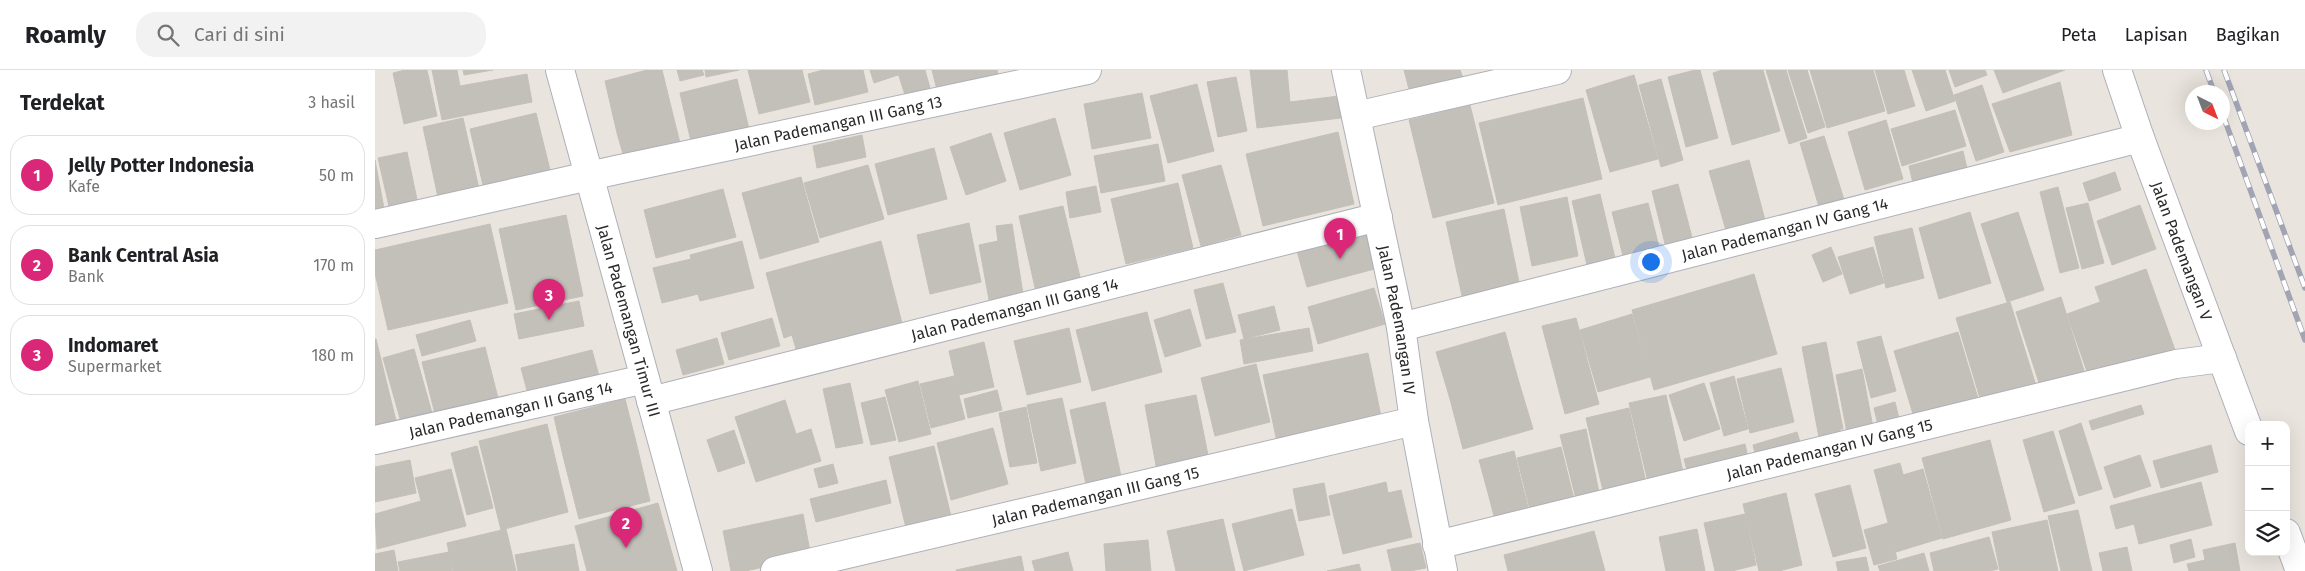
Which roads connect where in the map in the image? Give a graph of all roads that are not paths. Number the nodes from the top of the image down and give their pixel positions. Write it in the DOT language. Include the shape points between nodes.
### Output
graph roads {
  1 [pos="560,70"];
  2 [pos="1087,70"];
  3 [pos="1346,70"];
  4 [pos="1557,70"];
  5 [pos="2117,70"];
  6 [pos="1356,116"];
  7 [pos="2140,138"];
  8 [pos="589,176"];
  9 [pos="1378,217"];
  10 [pos="375,224"];
  11 [pos="1401,327"];
  12 [pos="2222,358"];
  13 [pos="648,390"];
  14 [pos="1414,421"];
  15 [pos="2245,421"];
  16 [pos="375,440"];
  17 [pos="2290,549"];
  18 [pos="1440,558"];
  19 [pos="2295,570"];
  20 [pos="698,571"];
  21 [pos="775,571"];
  1 -- 8 [label="street, Jalan Pademangan Timur III"];
  2 -- 8 [label="street, Jalan Pademangan III Gang 13"];
  3 -- 6 [label="street, Jalan Pademangan IV"];
  4 -- 6 [label="street"];
  5 -- 7 [label="street, Jalan Pademangan V"];
  6 -- 9 [label="street, Jalan Pademangan IV"];
  7 -- 11 [label="street, Jalan Pademangan IV Gang 14"];
  7 -- 12 [label="street, Jalan Pademangan V"];
  8 -- 10 [label="street, Jalan Pademangan III Gang 13"];
  8 -- 13 [label="street, Jalan Pademangan Timur III"];
  9 -- 11 [label="street, Jalan Pademangan IV"];
  9 -- 13 [label="street, Jalan Pademangan III Gang 14"];
  11 -- 14 [label="street, Jalan Pademangan IV"];
  12 -- 15 [label="street, Jalan Pademangan V"];
  12 -- 18 [label="street, Jalan Pademangan IV Gang 15" via="2168,366"];
  13 -- 16 [label="street, Jalan Pademangan II Gang 14"];
  13 -- 20 [label="street, Jalan Pademangan Timur III"];
  14 -- 18 [label="street, Jalan Pademangan IV"];
  14 -- 21 [label="street, Jalan Pademangan III Gang 15"];
  17 -- 19 [label="street"];
}
